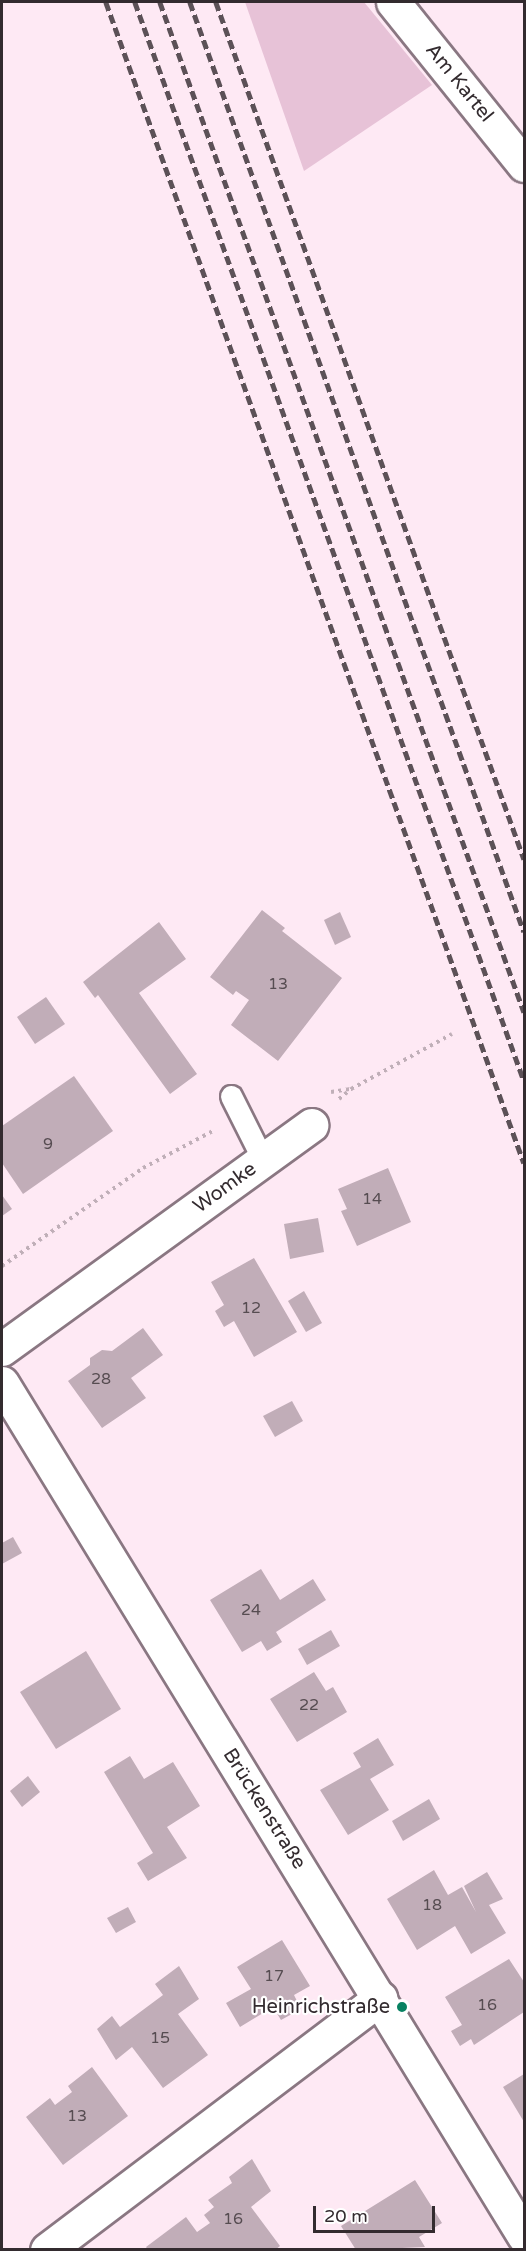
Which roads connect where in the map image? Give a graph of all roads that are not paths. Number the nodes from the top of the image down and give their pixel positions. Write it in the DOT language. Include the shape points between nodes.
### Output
graph roads {
  1 [pos="393,2"];
  2 [pos="525,165"];
  3 [pos="231,1096"];
  4 [pos="311,1125"];
  5 [pos="263,1160"];
  6 [pos="2,1349"];
  7 [pos="2,1383"];
  8 [pos="380,1998"];
  9 [pos="525,2236"];
  10 [pos="47,2250"];
  1 -- 2 [label="street, Am Kartel"];
  3 -- 5 [label="lane"];
  4 -- 5 [label="street, Womke"];
  5 -- 6 [label="street, Womke"];
  7 -- 8 [label="street, Brückenstraße"];
  8 -- 9 [label="street, Brückenstraße"];
  8 -- 10 [label="street"];
}
